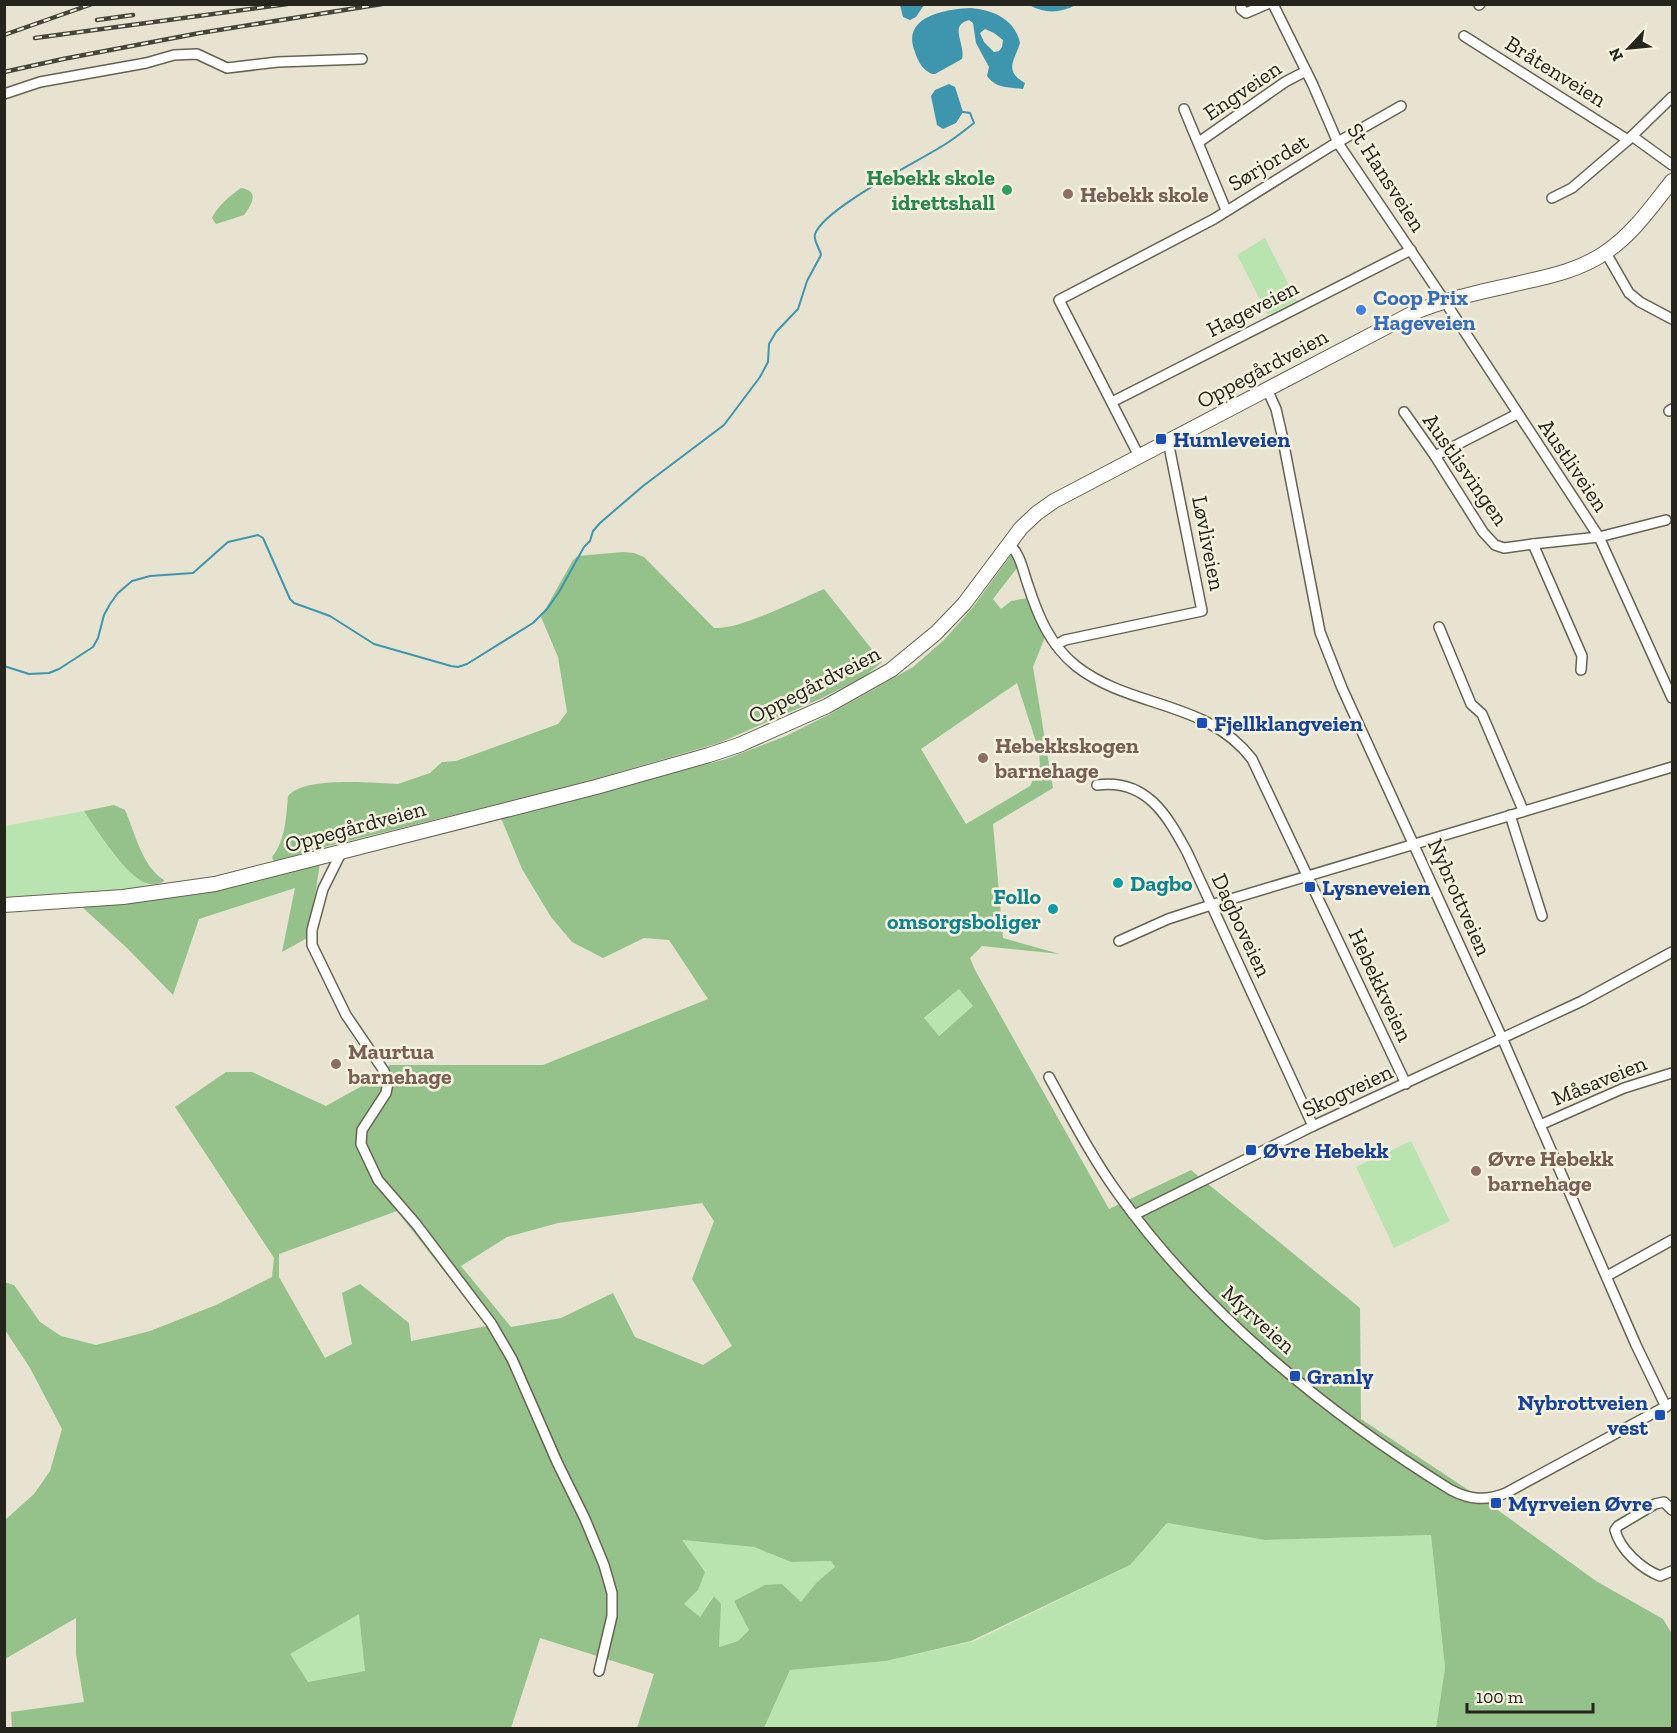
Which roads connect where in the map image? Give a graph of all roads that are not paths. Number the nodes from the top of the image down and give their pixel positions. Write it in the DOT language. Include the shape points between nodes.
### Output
graph roads {
  1 [pos="1241,4"];
  2 [pos="1267,4"];
  3 [pos="1273,4"];
  4 [pos="1464,36"];
  5 [pos="362,59"];
  6 [pos="1306,71"];
  7 [pos="4,93"];
  8 [pos="1672,97"];
  9 [pos="1401,106"];
  10 [pos="1184,109"];
  11 [pos="1630,138"];
  12 [pos="1200,142"];
  13 [pos="1338,143"];
  14 [pos="1672,165"];
  15 [pos="1672,182"];
  16 [pos="1552,198"];
  17 [pos="1226,210"];
  18 [pos="1411,250"];
  19 [pos="1606,253"];
  20 [pos="1443,301"];
  21 [pos="1672,319"];
  22 [pos="1267,389"];
  23 [pos="1112,402"];
  24 [pos="1404,412"];
  25 [pos="1517,414"];
  26 [pos="1168,441"];
  27 [pos="1139,456"];
  28 [pos="1435,456"];
  29 [pos="1666,520"];
  30 [pos="1599,537"];
  31 [pos="1009,544"];
  32 [pos="1533,544"];
  33 [pos="1440,627"];
  34 [pos="1056,645"];
  35 [pos="1581,670"];
  36 [pos="1672,698"];
  37 [pos="1672,767"];
  38 [pos="1097,784"];
  39 [pos="1524,810"];
  40 [pos="1510,815"];
  41 [pos="1414,843"];
  42 [pos="342,850"];
  43 [pos="1308,877"];
  44 [pos="1211,904"];
  45 [pos="4,905"];
  46 [pos="1542,916"];
  47 [pos="1119,941"];
  48 [pos="1672,952"];
  49 [pos="1503,1040"];
  50 [pos="1672,1073"];
  51 [pos="1048,1077"];
  52 [pos="1406,1084"];
  53 [pos="1540,1125"];
  54 [pos="1313,1126"];
  55 [pos="1134,1215"];
  56 [pos="1672,1240"];
  57 [pos="1607,1276"];
  58 [pos="1669,1405"];
  59 [pos="1672,1510"];
  60 [pos="1672,1571"];
  61 [pos="599,1671"];
  1 -- 2 [label="street" via="1246,13"];
  3 -- 6 [label="street, St Hansveien"];
  4 -- 11 [label="street, Bråtenveien"];
  5 -- 7 [label="street" via="227,68 197,54 174,55"];
  6 -- 12 [label="street, Engveien"];
  6 -- 13 [label="street, St Hansveien"];
  8 -- 11 [label="street"];
  9 -- 13 [label="street, Sørjordet"];
  10 -- 12 [label="street, Engveien"];
  11 -- 14 [label="street, Bråtenveien"];
  11 -- 16 [label="street" via="1572,188"];
  12 -- 17 [label="street, Engveien"];
  13 -- 17 [label="street, Sørjordet"];
  13 -- 18 [label="street, St Hansveien"];
  15 -- 19 [label="main road, Oppegårdveien" via="1626,236"];
  17 -- 23 [label="street, Sørjordet" via="1059,300"];
  18 -- 20 [label="street, St Hansveien"];
  18 -- 23 [label="street, Hageveien"];
  19 -- 20 [label="main road, Oppegårdveien" via="1561,273"];
  19 -- 21 [label="street" via="1629,293"];
  20 -- 22 [label="main road, Oppegårdveien" via="1397,320"];
  20 -- 25 [label="street, Austliveien"];
  22 -- 26 [label="main road, Oppegårdveien"];
  22 -- 41 [label="street, Nybrottveien" via="1282,435 1320,632"];
  23 -- 27 [label="street"];
  24 -- 28 [label="street, Austlisvingen"];
  25 -- 28 [label="street, Austliveien"];
  25 -- 30 [label="street, Austliveien"];
  26 -- 27 [label="main road, Oppegårdveien"];
  26 -- 34 [label="street, Løvliveien" via="1202,611"];
  27 -- 31 [label="main road, Oppegårdveien" via="1048,505 1026,522"];
  28 -- 32 [label="street, Austlisvingen" via="1483,532 1495,544 1504,548"];
  29 -- 30 [label="street, Austliveien"];
  30 -- 32 [label="street, Austlisvingen"];
  30 -- 36 [label="street, Austliveien"];
  31 -- 34 [label="street, Hebekkveien" via="1017,555 1040,618"];
  31 -- 42 [label="main road, Oppegårdveien" via="964,604 936,633 891,670 827,706 709,755"];
  32 -- 35 [label="street" via="1582,656"];
  33 -- 39 [label="street" via="1471,704 1482,714"];
  34 -- 43 [label="street, Hebekkveien" via="1076,666 1096,679 1209,722 1239,743 1257,766"];
  37 -- 39 [label="street"];
  38 -- 44 [label="street, Dagboveien" via="1125,785 1157,805 1171,822"];
  39 -- 40 [label="street"];
  40 -- 41 [label="street"];
  40 -- 46 [label="street"];
  41 -- 43 [label="street"];
  41 -- 49 [label="street, Nybrottveien"];
  42 -- 45 [label="main road, Oppegårdveien" via="192,887 123,897"];
  42 -- 61 [label="street" via="323,890 312,945 345,1015 384,1071 388,1083 362,1130 361,1144 378,1180 491,1323 512,1359 585,1519 612,1593 612,1616"];
  43 -- 44 [label="street"];
  43 -- 52 [label="street, Hebekkveien"];
  44 -- 47 [label="street"];
  44 -- 54 [label="street, Dagboveien"];
  48 -- 49 [label="street, Skogveien"];
  49 -- 52 [label="street, Skogveien"];
  49 -- 53 [label="street, Nybrottveien"];
  50 -- 53 [label="street, Måsaveien" via="1624,1088"];
  51 -- 55 [label="street, Myrveien"];
  52 -- 54 [label="street, Skogveien"];
  53 -- 57 [label="street, Nybrottveien"];
  54 -- 55 [label="street, Skogveien"];
  55 -- 58 [label="street, Myrveien" via="1206,1298 1272,1360 1402,1458 1461,1495 1487,1498 1515,1489"];
  56 -- 57 [label="street"];
  57 -- 58 [label="street, Nybrottveien" via="1636,1345"];
  59 -- 60 [label="street" via="1664,1502 1655,1504 1615,1530 1637,1562 1660,1575"];
}
